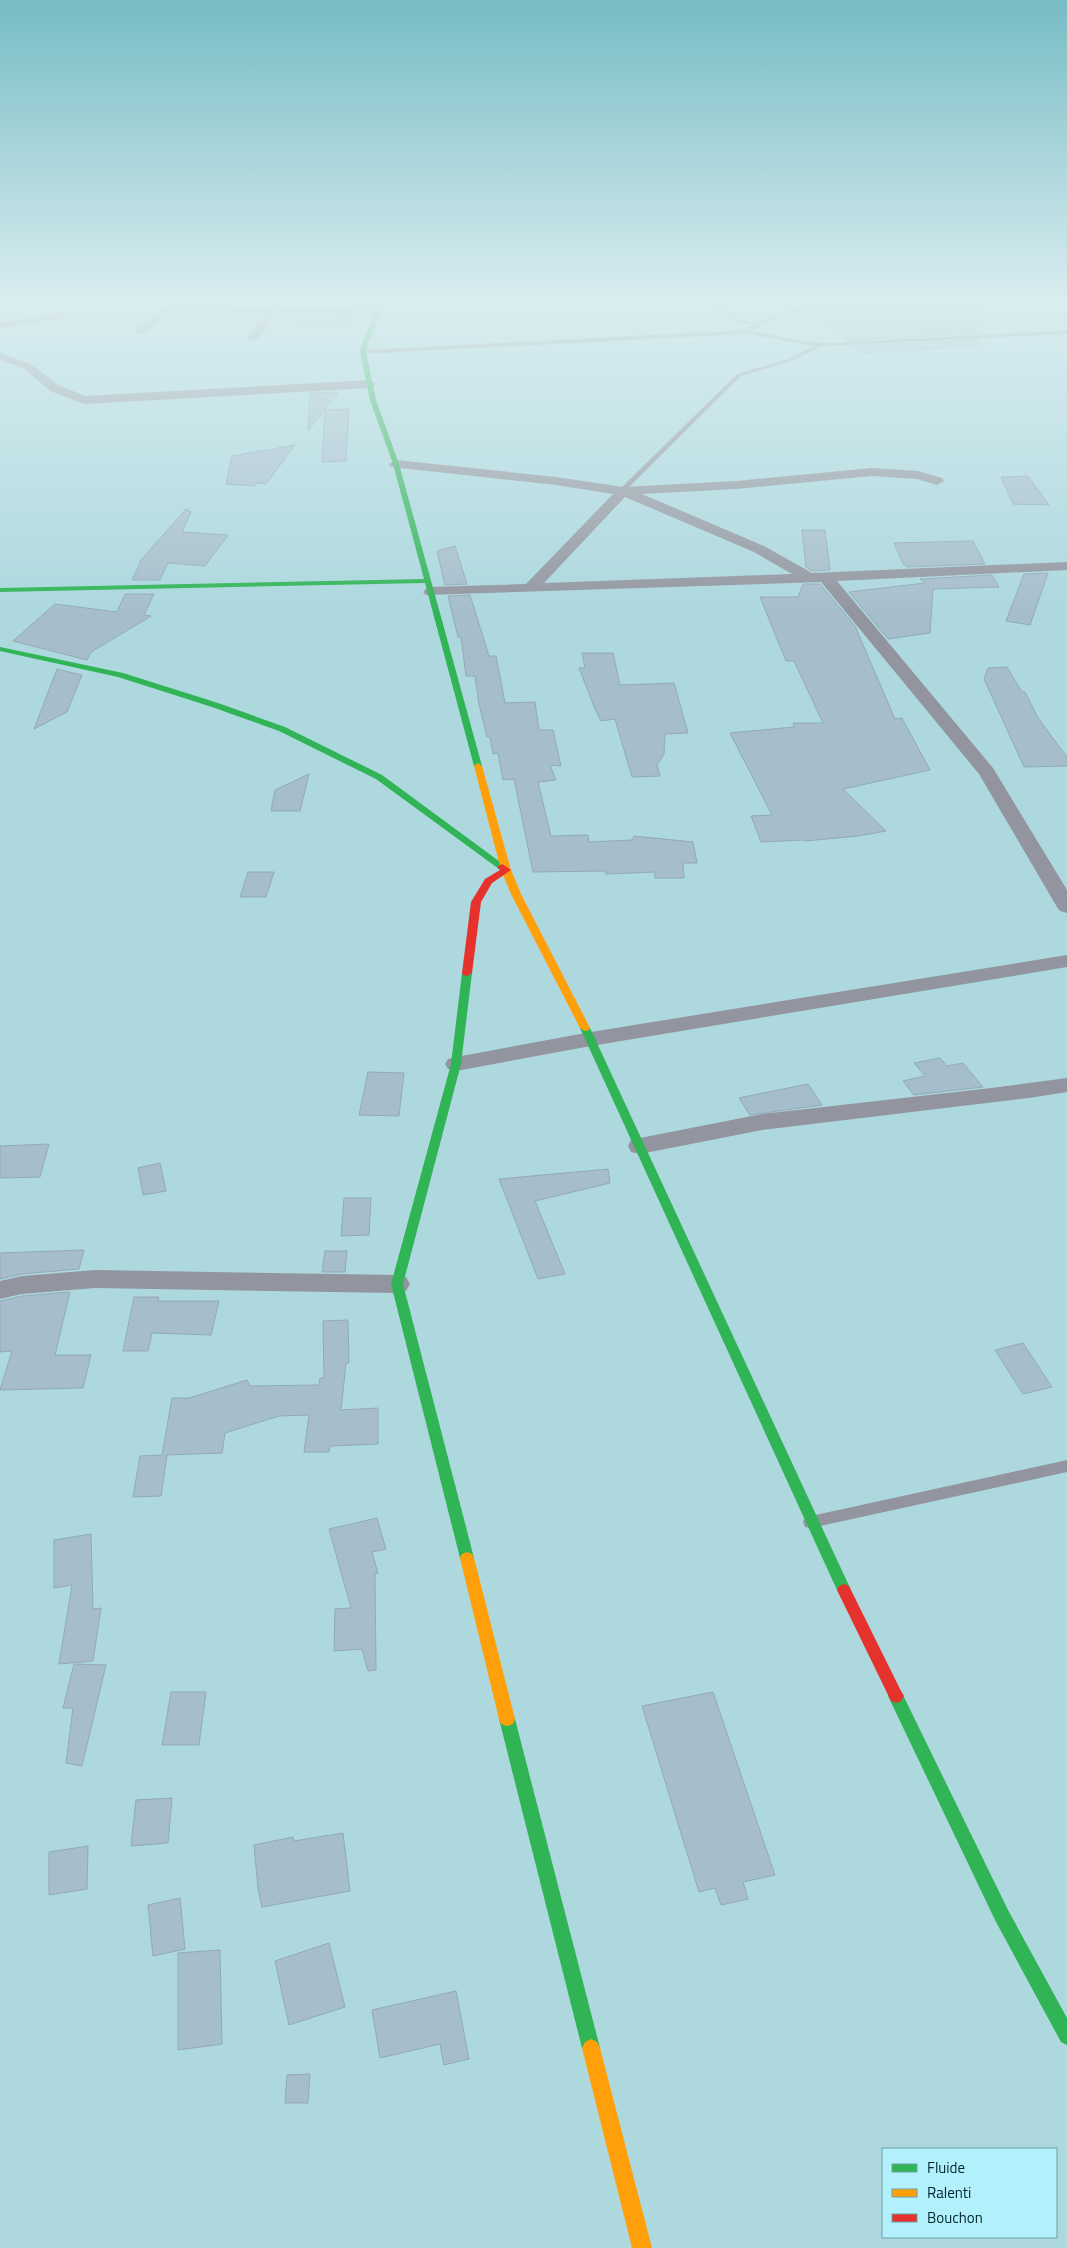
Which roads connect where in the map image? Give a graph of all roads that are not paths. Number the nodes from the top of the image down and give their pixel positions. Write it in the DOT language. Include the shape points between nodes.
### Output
graph roads {
  1 [pos="375,406"];
  2 [pos="708,406"];
  3 [pos="396,464"];
  4 [pos="937,481"];
  5 [pos="623,491"];
  6 [pos="1067,566"];
  7 [pos="817,577"];
  8 [pos="430,586"];
  9 [pos="531,588"];
  10 [pos="0,590"];
  11 [pos="0,649"];
  12 [pos="506,870"];
  13 [pos="1067,907"];
  14 [pos="1067,962"];
  15 [pos="591,1039"];
  16 [pos="456,1064"];
  17 [pos="1067,1085"];
  18 [pos="640,1146"];
  19 [pos="397,1284"];
  20 [pos="0,1290"];
  21 [pos="1067,1466"];
  22 [pos="811,1522"];
  23 [pos="1067,2036"];
  24 [pos="642,2248"];
  1 -- 3 [label="street"];
  2 -- 5 [label="lane"];
  3 -- 5 [label="street"];
  3 -- 8 [label="street"];
  4 -- 5 [label="street" via="921,474 892,472"];
  5 -- 7 [label="street"];
  5 -- 9 [label="street"];
  6 -- 7 [label="street"];
  7 -- 9 [label="street"];
  7 -- 13 [label="street" via="986,772"];
  8 -- 9 [label="street"];
  8 -- 10 [label="street"];
  8 -- 12 [label="street"];
  11 -- 12 [label="street" via="120,675 282,729 380,777"];
  12 -- 15 [label="street"];
  12 -- 16 [label="street" via="488,881 476,902"];
  14 -- 15 [label="street"];
  15 -- 16 [label="street"];
  15 -- 18 [label="street"];
  16 -- 19 [label="street"];
  17 -- 18 [label="street" via="764,1121"];
  18 -- 22 [label="street"];
  19 -- 20 [label="street" via="95,1279"];
  19 -- 24 [label="street"];
  21 -- 22 [label="lane"];
  22 -- 23 [label="street" via="1002,1916"];
}
